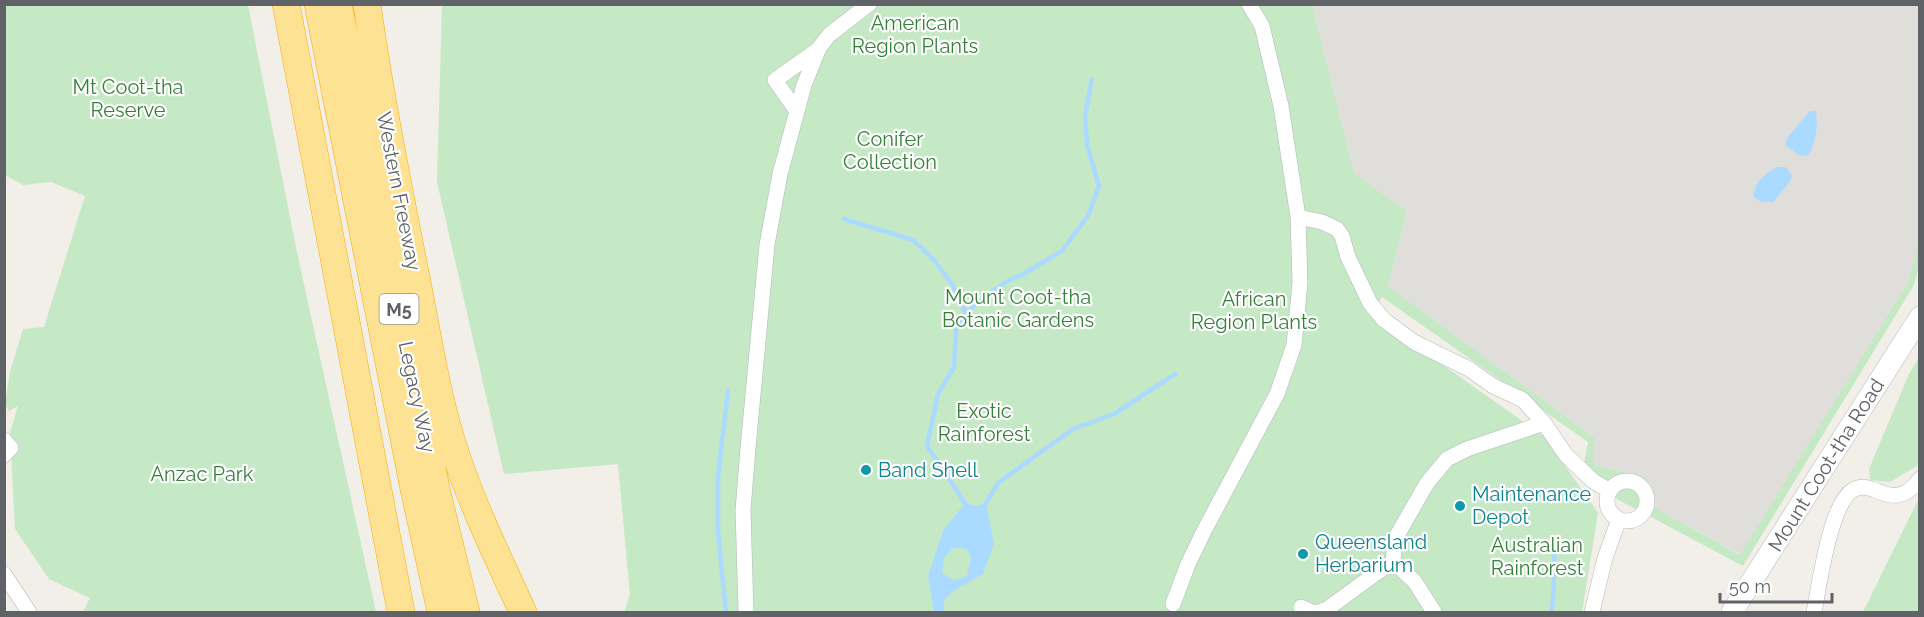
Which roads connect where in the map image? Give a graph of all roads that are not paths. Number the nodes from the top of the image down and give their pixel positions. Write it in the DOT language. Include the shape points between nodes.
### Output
graph roads {
  1 [pos="286,4"];
  2 [pos="318,4"];
  3 [pos="338,4"];
  4 [pos="367,4"];
  5 [pos="869,4"];
  6 [pos="1249,4"];
  7 [pos="819,48"];
  8 [pos="796,110"];
  9 [pos="1298,217"];
  10 [pos="1920,317"];
  11 [pos="1544,423"];
  12 [pos="4,440"];
  13 [pos="4,454"];
  14 [pos="1920,479"];
  15 [pos="1610,491"];
  16 [pos="1619,519"];
  17 [pos="1393,561"];
  18 [pos="4,574"];
  19 [pos="1173,604"];
  20 [pos="29,612"];
  21 [pos="401,612"];
  22 [pos="441,612"];
  23 [pos="466,612"];
  24 [pos="523,612"];
  25 [pos="746,612"];
  26 [pos="1318,612"];
  27 [pos="1434,612"];
  28 [pos="1592,612"];
  29 [pos="1732,612"];
  30 [pos="1814,612"];
  1 -- 21 [label="highway"];
  2 -- 22 [label="highway, Legacy Way / M5"];
  3 -- 23 [label="highway, Legacy Way / M5" via="437,493"];
  4 -- 24 [label="highway, Western Freeway / M5" via="395,173 449,430 486,530"];
  5 -- 7 [label="street" via="829,35"];
  6 -- 9 [label="street" via="1262,26 1281,106"];
  7 -- 8 [label="street"];
  7 -- 8 [label="street" via="775,80"];
  8 -- 25 [label="street" via="767,245 743,510"];
  9 -- 11 [label="street" via="1337,229 1370,303 1384,320 1414,342 1523,400"];
  9 -- 19 [label="street" via="1300,283 1294,345 1277,394 1205,529"];
  10 -- 29 [label="main road, Mount Coot-tha Road"];
  11 -- 15 [label="street" via="1566,455 1593,481"];
  11 -- 17 [label="street" via="1447,459 1427,483 1395,539"];
  12 -- 13 [label="street" via="12,448"];
  14 -- 30 [label="street" via="1897,496 1859,488 1847,496 1828,539"];
  15 -- 16 [label="street" via="1608,504"];
  15 -- 16 [label="street" via="1619,482 1632,481 1646,493 1644,513 1633,520"];
  16 -- 28 [label="street"];
  17 -- 26 [label="street" via="1328,609"];
  17 -- 27 [label="street" via="1415,582"];
  18 -- 20 [label="street"];
}
